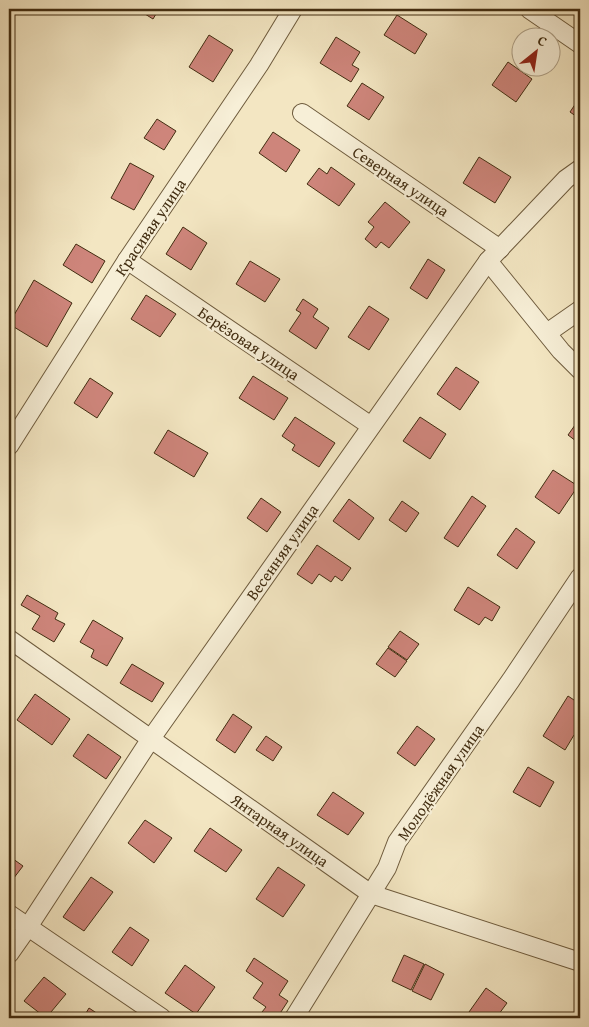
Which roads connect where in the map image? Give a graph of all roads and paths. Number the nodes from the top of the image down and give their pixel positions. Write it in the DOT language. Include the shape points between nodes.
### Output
graph roads {
  1 [pos="293,9"];
  2 [pos="529,9"];
  3 [pos="580,44"];
  4 [pos="302,113"];
  5 [pos="580,169"];
  6 [pos="494,255"];
  7 [pos="127,260"];
  8 [pos="580,310"];
  9 [pos="547,333"];
  10 [pos="580,370"];
  11 [pos="371,426"];
  12 [pos="10,440"];
  13 [pos="580,577"];
  14 [pos="9,639"];
  15 [pos="150,740"];
  16 [pos="371,894"];
  17 [pos="9,914"];
  18 [pos="28,928"];
  19 [pos="9,954"];
  20 [pos="580,962"];
  21 [pos="162,1018"];
  22 [pos="294,1018"];
  1 -- 7 [label="street, Красивая улица" via="259,65"];
  2 -- 3 [label="street"];
  4 -- 6 [label="street, Северная улица"];
  5 -- 6 [label="street, Весенняя улица" via="566,179"];
  6 -- 9 [label="street, Северная улица"];
  6 -- 11 [label="street, Весенняя улица"];
  7 -- 11 [label="street, Берёзовая улица"];
  7 -- 12 [label="street, Красивая улица"];
  8 -- 9 [label="street"];
  9 -- 10 [label="street, Северная улица"];
  11 -- 15 [label="street, Весенняя улица"];
  13 -- 16 [label="street, Молодёжная улица" via="397,842 387,868"];
  14 -- 15 [label="street, Янтарная улица"];
  15 -- 16 [label="street, Янтарная улица"];
  15 -- 18 [label="street, Весенняя улица"];
  16 -- 20 [label="street, Янтарная улица"];
  16 -- 22 [label="street, Молодёжная улица"];
  17 -- 18 [label="street"];
  18 -- 19 [label="street, Весенняя улица"];
  18 -- 21 [label="street"];
}
